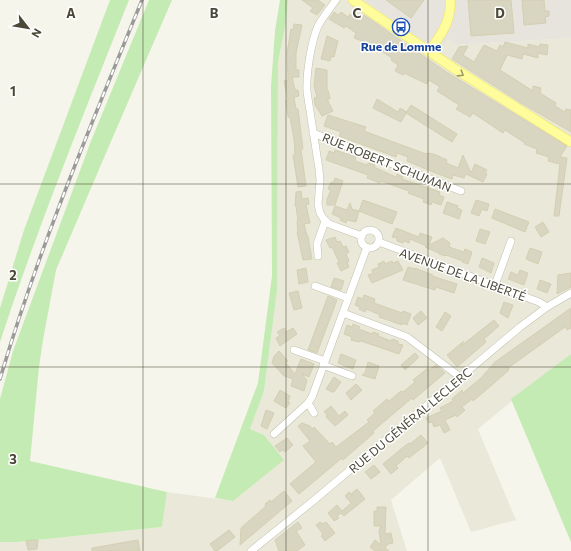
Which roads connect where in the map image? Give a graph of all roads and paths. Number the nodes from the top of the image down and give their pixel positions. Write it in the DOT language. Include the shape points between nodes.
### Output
graph roads {
  1 [pos="336,0"];
  2 [pos="353,0"];
  3 [pos="450,0"];
  4 [pos="429,52"];
  5 [pos="313,133"];
  6 [pos="571,142"];
  7 [pos="461,191"];
  8 [pos="325,220"];
  9 [pos="362,236"];
  10 [pos="511,241"];
  11 [pos="379,242"];
  12 [pos="367,247"];
  13 [pos="318,256"];
  14 [pos="495,285"];
  15 [pos="315,286"];
  16 [pos="571,294"];
  17 [pos="348,298"];
  18 [pos="547,307"];
  19 [pos="343,313"];
  20 [pos="294,350"];
  21 [pos="324,363"];
  22 [pos="352,376"];
  23 [pos="460,377"];
  24 [pos="308,403"];
  25 [pos="314,413"];
  26 [pos="274,434"];
  27 [pos="253,550"];
  1 -- 5 [label="street" via="319,24 313,41 306,86"];
  2 -- 4 [label="main road"];
  3 -- 4 [label="main road" via="448,21"];
  4 -- 6 [label="main road, one-way"];
  5 -- 7 [label="street, RUE ROBERT SCHUMAN"];
  5 -- 8 [label="street" via="320,175 319,209"];
  8 -- 9 [label="street, AVENUE DE LA LIBERTÉ"];
  8 -- 13 [label="street" via="317,244"];
  9 -- 11 [label="street, AVENUE DE LA LIBERTÉ" via="364,232 372,230 378,235"];
  9 -- 12 [label="street" via="363,244"];
  10 -- 14 [label="street"];
  11 -- 12 [label="street" via="374,247"];
  11 -- 14 [label="street, AVENUE DE LA LIBERTÉ"];
  12 -- 17 [label="street"];
  14 -- 18 [label="street, AVENUE DE LA LIBERTÉ"];
  15 -- 17 [label="street"];
  16 -- 18 [label="street, RUE DU GÉNÉRAL LECLERC"];
  17 -- 19 [label="street"];
  18 -- 23 [label="street, RUE DU GÉNÉRAL LECLERC"];
  19 -- 21 [label="street"];
  19 -- 23 [label="street" via="407,337"];
  20 -- 21 [label="street"];
  21 -- 22 [label="street"];
  21 -- 24 [label="street"];
  23 -- 27 [label="street, RUE DU GÉNÉRAL LECLERC"];
  24 -- 25 [label="street"];
  24 -- 26 [label="street"];
}
